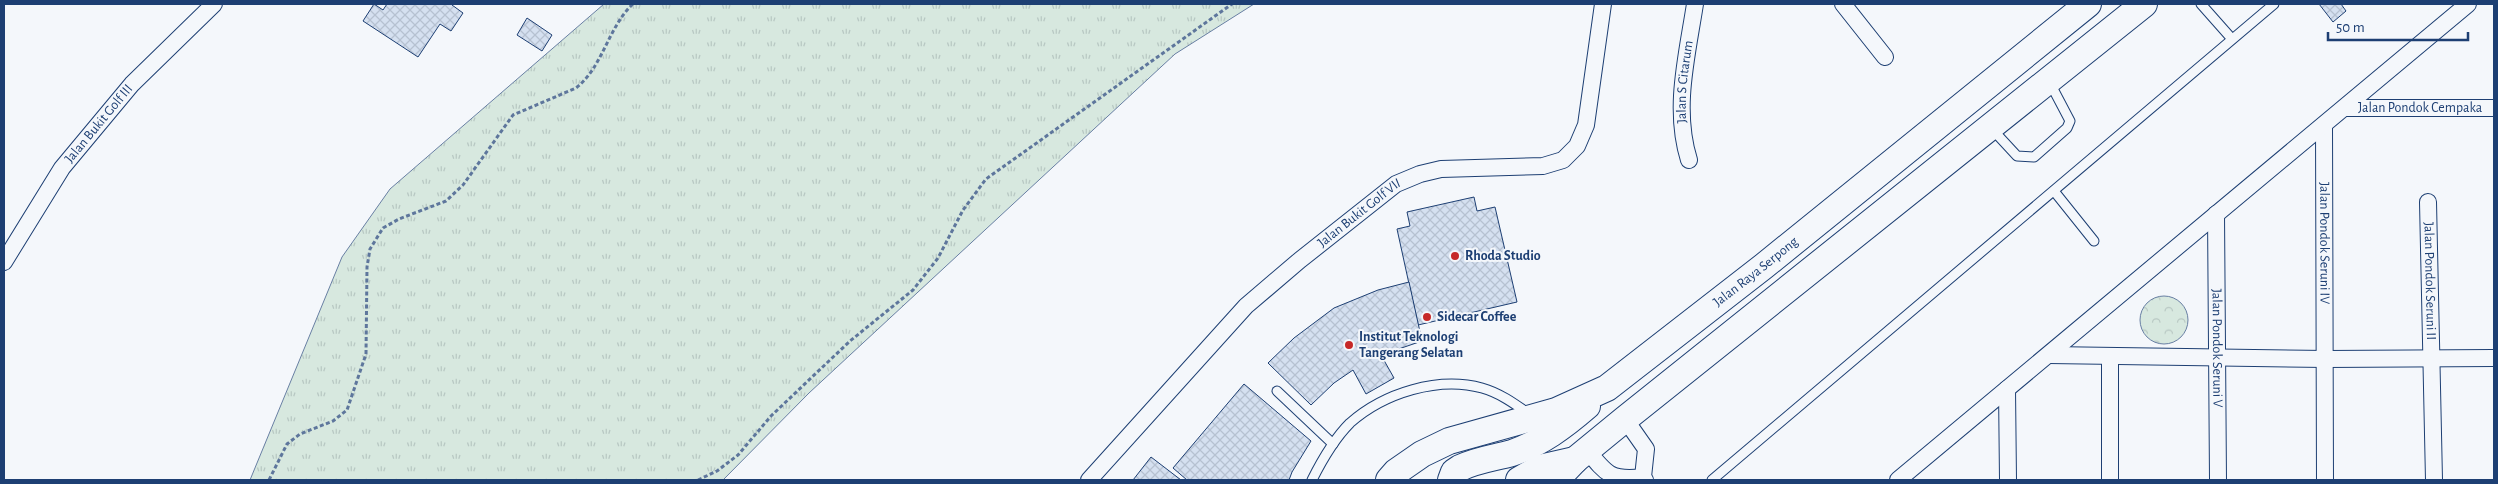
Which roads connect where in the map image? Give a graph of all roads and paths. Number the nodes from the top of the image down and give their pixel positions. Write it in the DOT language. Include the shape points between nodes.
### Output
graph roads {
  1 [pos="214,4"];
  2 [pos="633,4"];
  3 [pos="1232,4"];
  4 [pos="1603,4"];
  5 [pos="1695,4"];
  6 [pos="1843,4"];
  7 [pos="2088,4"];
  8 [pos="2144,4"];
  9 [pos="2201,4"];
  10 [pos="2274,4"];
  11 [pos="2468,4"];
  12 [pos="2232,39"];
  13 [pos="1885,57"];
  14 [pos="2048,81"];
  15 [pos="2345,108"];
  16 [pos="2494,108"];
  17 [pos="2324,126"];
  18 [pos="1990,127"];
  19 [pos="1689,160"];
  20 [pos="2054,191"];
  21 [pos="2428,202"];
  22 [pos="2216,214"];
  23 [pos="2094,241"];
  24 [pos="4,262"];
  25 [pos="2049,355"];
  26 [pos="2110,357"];
  27 [pos="2218,357"];
  28 [pos="2494,358"];
  29 [pos="2326,359"];
  30 [pos="2432,359"];
  31 [pos="1607,388"];
  32 [pos="2007,389"];
  33 [pos="1277,392"];
  34 [pos="1535,417"];
  35 [pos="1625,419"];
  36 [pos="1333,444"];
  37 [pos="1581,455"];
  38 [pos="1645,473"];
  39 [pos="269,480"];
  40 [pos="698,480"];
  41 [pos="1089,480"];
  42 [pos="1312,480"];
  43 [pos="1389,480"];
  44 [pos="1451,480"];
  45 [pos="1519,480"];
  46 [pos="1556,480"];
  47 [pos="1626,480"];
  48 [pos="1712,480"];
  49 [pos="1898,480"];
  50 [pos="2008,480"];
  51 [pos="2110,480"];
  52 [pos="2218,480"];
  53 [pos="2325,480"];
  54 [pos="2434,480"];
  1 -- 24 [label="street, Jalan Bukit Golf III" via="132,84 62,168"];
  2 -- 39 [label="path" via="622,14 584,82 513,115 463,185 446,201 383,228 370,249 366,354 347,410 333,421 300,434 287,444"];
  3 -- 40 [label="path" via="986,179 963,210 938,258 913,290 836,354 771,416 738,455"];
  4 -- 41 [label="street, Jalan Bukit Golf VII" via="1586,126 1578,146 1563,160 1543,166 1441,169 1396,184 1246,306"];
  5 -- 19 [label="street, Jalan S Citarum" via="1680,116"];
  6 -- 13 [label="street"];
  7 -- 31 [label="main road, Jalan Raya Serpong" via="1764,266"];
  8 -- 14 [label="main road"];
  9 -- 12 [label="lane"];
  10 -- 12 [label="lane"];
  11 -- 15 [label="street"];
  12 -- 20 [label="lane"];
  14 -- 18 [label="main road"];
  14 -- 18 [label="lane" via="2070,121 2067,128 2034,157 2017,156"];
  15 -- 16 [label="street, Jalan Pondok Cempaka"];
  15 -- 17 [label="street"];
  17 -- 22 [label="street"];
  17 -- 29 [label="street, Jalan Pondok Seruni IV"];
  18 -- 35 [label="main road"];
  20 -- 23 [label="lane"];
  20 -- 48 [label="lane"];
  21 -- 30 [label="street, Jalan Pondok Seruni II"];
  22 -- 25 [label="street"];
  22 -- 27 [label="street, Jalan Pondok Seruni V"];
  25 -- 26 [label="street"];
  25 -- 32 [label="street"];
  26 -- 27 [label="street"];
  26 -- 51 [label="street"];
  27 -- 29 [label="street"];
  27 -- 52 [label="street, Jalan Pondok Seruni V"];
  28 -- 30 [label="street"];
  29 -- 30 [label="street"];
  29 -- 53 [label="street, Jalan Pondok Seruni IV"];
  30 -- 54 [label="street, Jalan Pondok Seruni II"];
  31 -- 34 [label="main road, Jalan Raya Serpong" via="1579,402"];
  31 -- 44 [label="main road" via="1542,440 1460,468"];
  32 -- 49 [label="street"];
  32 -- 50 [label="street"];
  33 -- 36 [label="lane"];
  34 -- 36 [label="lane" via="1504,397 1482,388 1444,384 1388,399 1369,409"];
  34 -- 43 [label="main road, Jalan Raya Serpong" via="1449,441 1422,454"];
  35 -- 37 [label="main road"];
  35 -- 38 [label="street" via="1646,449"];
  36 -- 42 [label="lane"];
  37 -- 45 [label="main road" via="1546,466"];
  37 -- 46 [label="main road"];
  37 -- 47 [label="street" via="1613,477"];
  38 -- 47 [label="street"];
}
